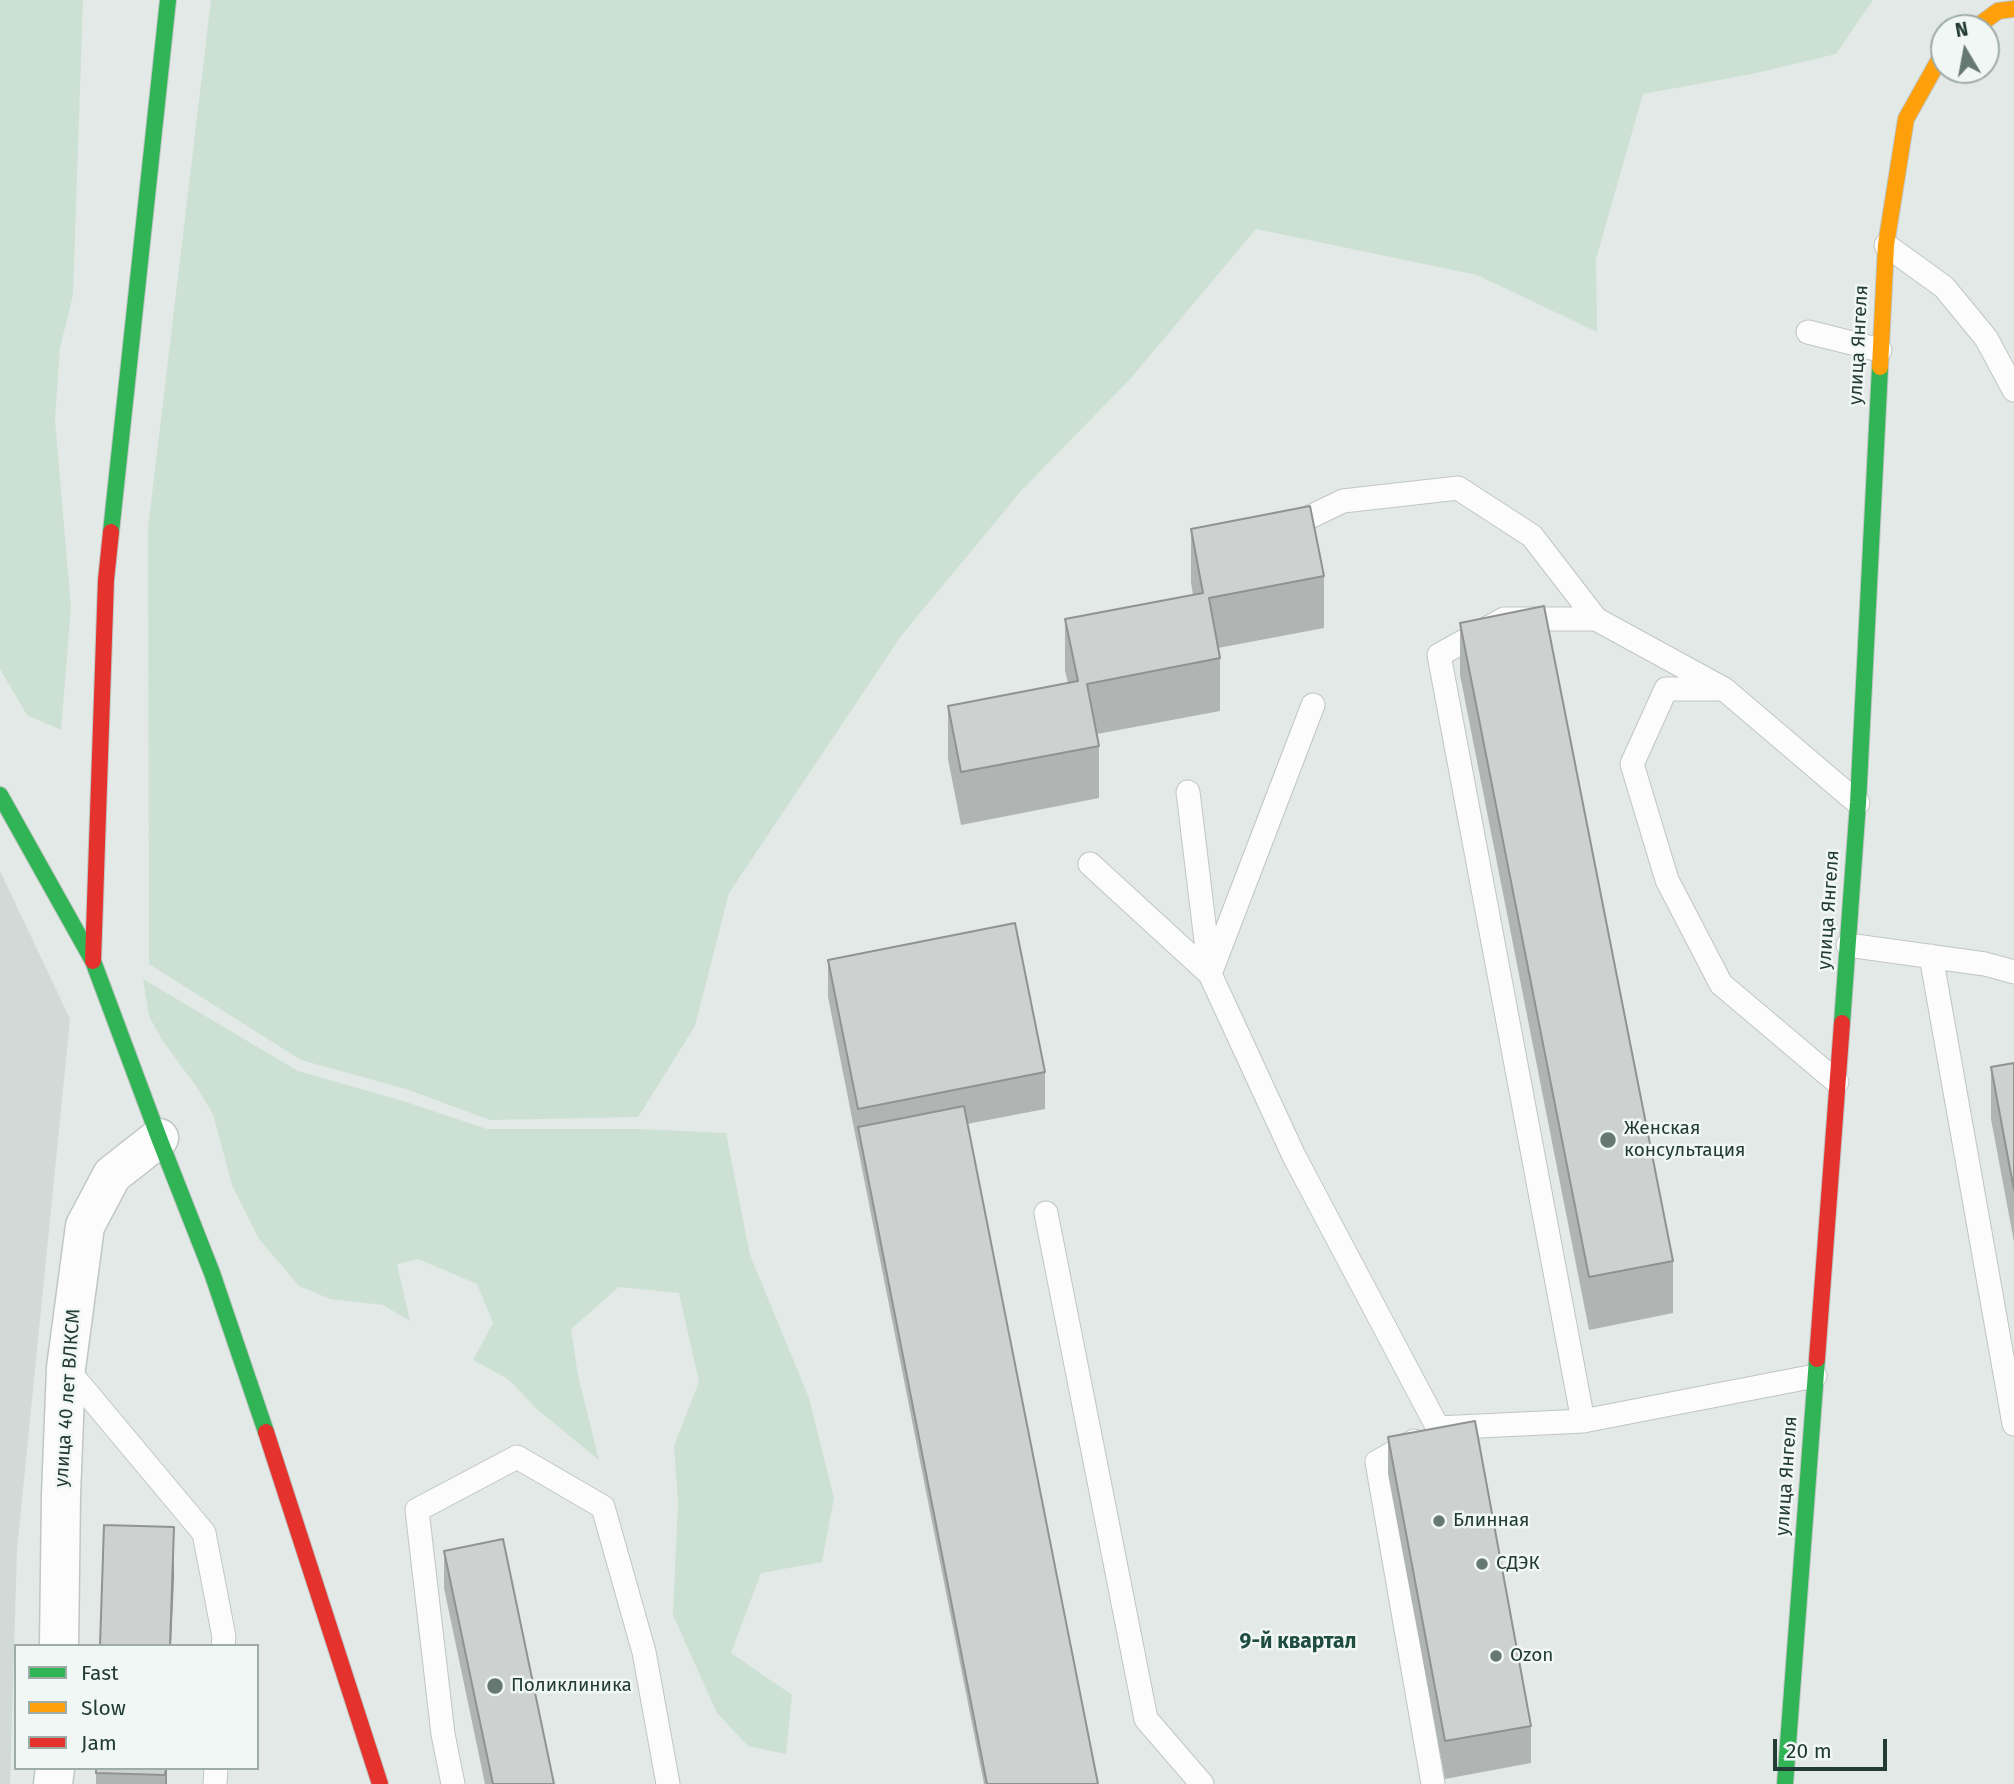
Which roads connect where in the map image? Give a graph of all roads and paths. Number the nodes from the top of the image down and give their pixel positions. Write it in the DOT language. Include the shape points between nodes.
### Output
graph roads {
  1 [pos="168,0"];
  2 [pos="2014,9"];
  3 [pos="1995,14"];
  4 [pos="1930,73"];
  5 [pos="1886,244"];
  6 [pos="1808,332"];
  7 [pos="1880,350"];
  8 [pos="2014,390"];
  9 [pos="1271,535"];
  10 [pos="1596,619"];
  11 [pos="1724,689"];
  12 [pos="1313,705"];
  13 [pos="1188,792"];
  14 [pos="0,795"];
  15 [pos="1858,803"];
  16 [pos="1090,864"];
  17 [pos="1847,945"];
  18 [pos="1931,956"];
  19 [pos="93,961"];
  20 [pos="2014,972"];
  21 [pos="1210,974"];
  22 [pos="1837,1082"];
  23 [pos="159,1138"];
  24 [pos="1046,1213"];
  25 [pos="66,1368"];
  26 [pos="1815,1376"];
  27 [pos="1583,1421"];
  28 [pos="2014,1424"];
  29 [pos="1438,1428"];
  30 [pos="59,1644"];
  31 [pos="223,1644"];
  32 [pos="371,1779"];
  33 [pos="453,1784"];
  34 [pos="668,1784"];
  35 [pos="1202,1784"];
  36 [pos="1433,1784"];
  37 [pos="1785,1784"];
  1 -- 19 [label="street" via="106,580"];
  2 -- 3 [label="street"];
  4 -- 5 [label="street, улица Янгеля" via="1906,118"];
  5 -- 7 [label="street, улица Янгеля"];
  5 -- 8 [label="lane" via="1944,287 1986,338"];
  6 -- 7 [label="lane"];
  7 -- 15 [label="street, улица Янгеля"];
  9 -- 10 [label="lane" via="1343,501 1458,488 1532,536"];
  10 -- 11 [label="lane"];
  10 -- 27 [label="lane" via="1504,619 1439,654"];
  11 -- 15 [label="lane"];
  11 -- 22 [label="lane" via="1666,689 1632,764 1667,880 1721,984"];
  12 -- 21 [label="lane"];
  13 -- 21 [label="lane"];
  14 -- 19 [label="street"];
  15 -- 17 [label="street, улица Янгеля"];
  16 -- 21 [label="lane"];
  17 -- 18 [label="lane"];
  17 -- 22 [label="street, улица Янгеля"];
  18 -- 20 [label="lane"];
  18 -- 28 [label="lane"];
  19 -- 23 [label="street"];
  21 -- 29 [label="lane" via="1294,1156"];
  22 -- 26 [label="street, улица Янгеля"];
  23 -- 25 [label="street, улица 40 лет ВЛКСМ" via="112,1175 85,1226"];
  23 -- 32 [label="street" via="212,1273 262,1421"];
  24 -- 35 [label="lane" via="1146,1719"];
  25 -- 30 [label="street, улица 40 лет ВЛКСМ"];
  25 -- 31 [label="lane" via="204,1533"];
  26 -- 27 [label="lane"];
  26 -- 37 [label="street, улица Янгеля"];
  27 -- 29 [label="lane"];
  29 -- 36 [label="lane" via="1377,1462"];
  33 -- 34 [label="lane" via="417,1510 517,1457 604,1507 644,1652"];
}
